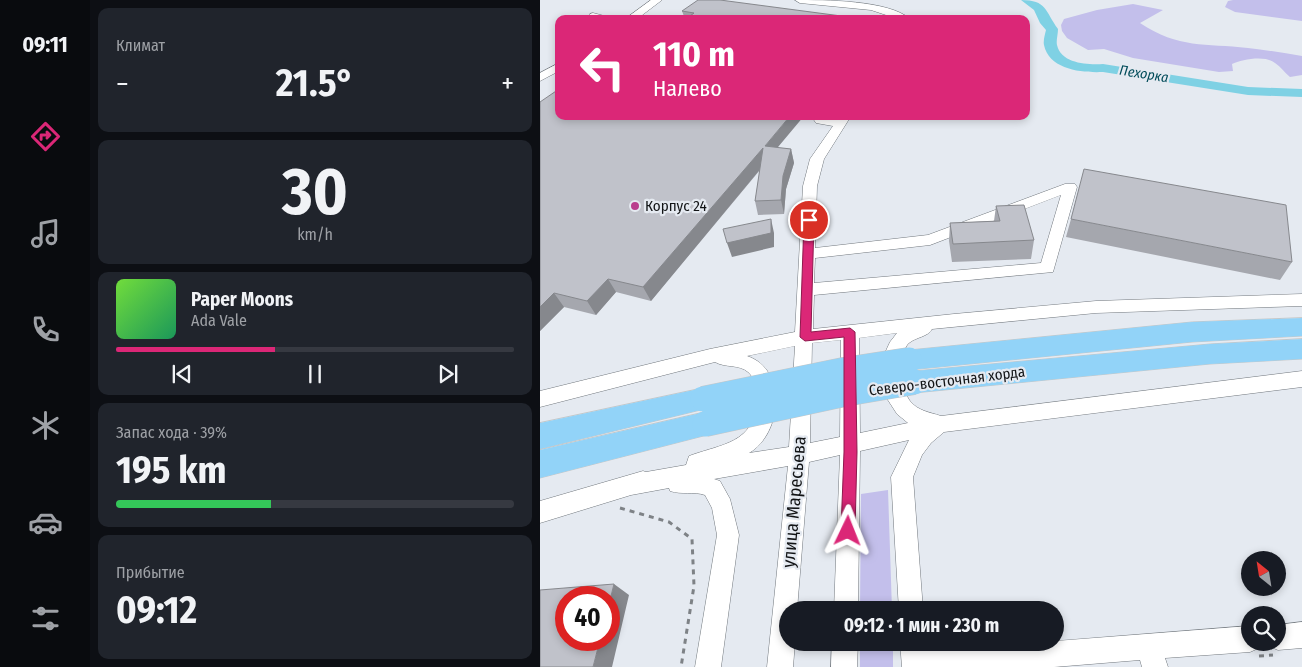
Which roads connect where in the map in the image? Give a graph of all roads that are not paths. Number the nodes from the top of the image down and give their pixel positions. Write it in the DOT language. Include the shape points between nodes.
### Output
graph roads {
  1 [pos="657,0"];
  2 [pos="800,0"];
  3 [pos="912,9"];
  4 [pos="636,15"];
  5 [pos="899,15"];
  6 [pos="903,15"];
  7 [pos="540,63"];
  8 [pos="555,66"];
  9 [pos="555,68"];
  10 [pos="540,78"];
  11 [pos="540,82"];
  12 [pos="555,85"];
  13 [pos="820,120"];
  14 [pos="842,120"];
  15 [pos="808,254"];
  16 [pos="807,290"];
  17 [pos="1302,300"];
  18 [pos="954,320"];
  19 [pos="1302,327"];
  20 [pos="850,332"];
  21 [pos="805,337"];
  22 [pos="1302,349"];
  23 [pos="710,356"];
  24 [pos="912,371"];
  25 [pos="1302,379"];
  26 [pos="540,399"];
  27 [pos="704,412"];
  28 [pos="942,424"];
  29 [pos="540,436"];
  30 [pos="850,444"];
  31 [pos="799,456"];
  32 [pos="540,464"];
  33 [pos="632,484"];
  34 [pos="540,512"];
  35 [pos="846,601"];
  36 [pos="910,601"];
  37 [pos="1302,635"];
  38 [pos="1286,636"];
  39 [pos="1241,641"];
  40 [pos="845,651"];
  41 [pos="1152,657"];
  42 [pos="914,658"];
  43 [pos="708,667"];
  44 [pos="780,667"];
  45 [pos="844,667"];
  1 -- 4 [label="street"];
  2 -- 5 [label="street" via="879,8"];
  3 -- 6 [label="street"];
  7 -- 8 [label="street"];
  9 -- 10 [label="street"];
  11 -- 12 [label="street"];
  13 -- 14 [label="street"];
  14 -- 15 [label="street, улица Маресьева" via="817,159 810,186"];
  15 -- 16 [label="street, улица Маресьева"];
  15 -- 16 [label="street" via="930,240 1070,187 1047,268"];
  16 -- 21 [label="street, улица Маресьева"];
  17 -- 18 [label="street" via="1096,307"];
  18 -- 20 [label="street"];
  18 -- 28 [label="street" via="920,329 903,338 892,357 896,397 904,408 915,417"];
  19 -- 24 [label="highway, Северо-восточная хорда" via="1192,332"];
  20 -- 21 [label="street"];
  20 -- 30 [label="street"];
  21 -- 23 [label="street"];
  21 -- 31 [label="street, улица Маресьева"];
  22 -- 24 [label="highway, Северо-восточная хорда"];
  23 -- 26 [label="street"];
  23 -- 33 [label="street" via="747,362 760,373 765,381 762,425 752,440 726,453"];
  24 -- 27 [label="highway, Северо-восточная хорда, bridge" via="844,394"];
  25 -- 28 [label="street"];
  27 -- 29 [label="highway, Северо-восточная хорда"];
  27 -- 32 [label="highway, Северо-восточная хорда"];
  28 -- 30 [label="street"];
  28 -- 36 [label="street" via="920,440 907,459 902,477"];
  30 -- 31 [label="street"];
  30 -- 35 [label="street"];
  31 -- 33 [label="street"];
  31 -- 44 [label="street, улица Маресьева"];
  33 -- 34 [label="street"];
  33 -- 43 [label="street" via="698,483 712,488 722,506 728,535"];
  37 -- 38 [label="street"];
  39 -- 41 [label="street"];
  40 -- 45 [label="street"];
  41 -- 42 [label="street" via="956,662"];
}
